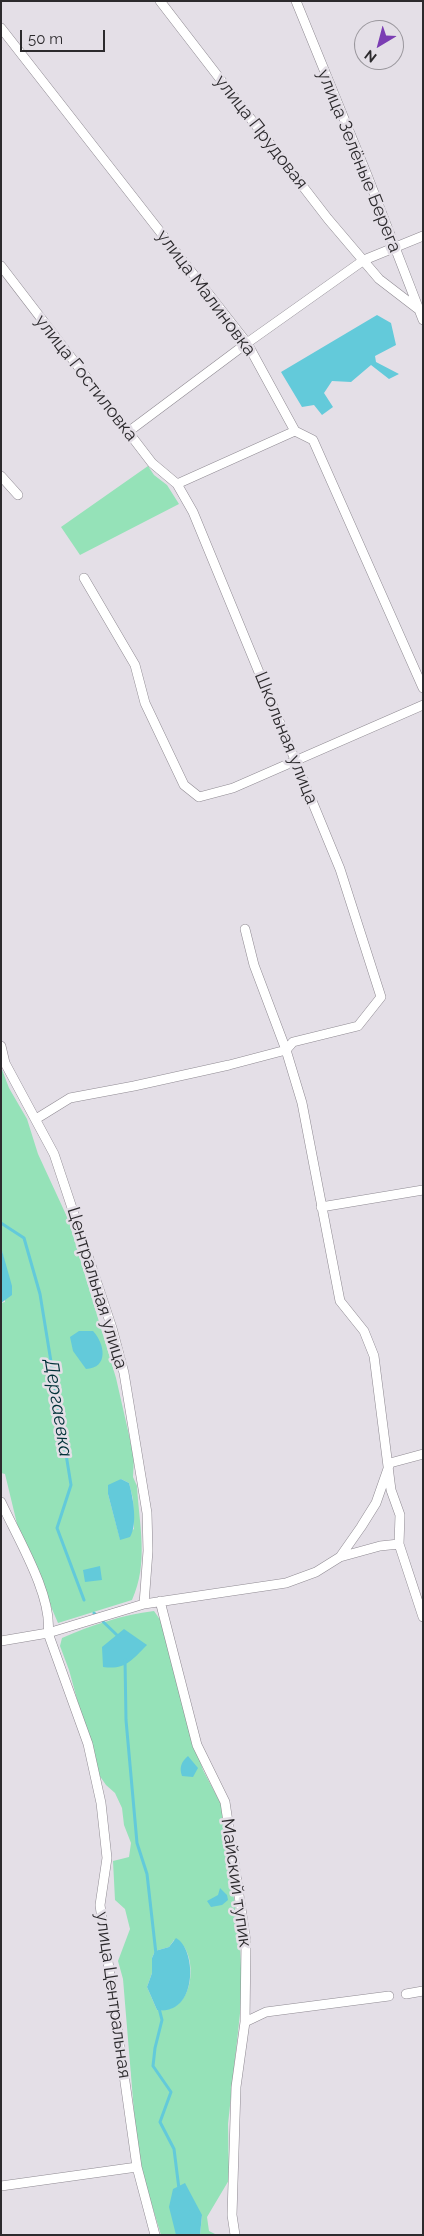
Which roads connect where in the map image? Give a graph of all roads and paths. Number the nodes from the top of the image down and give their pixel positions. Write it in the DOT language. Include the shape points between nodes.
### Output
graph roads {
  1 [pos="160,1"];
  2 [pos="296,1"];
  3 [pos="1,28"];
  4 [pos="423,236"];
  5 [pos="394,248"];
  6 [pos="364,260"];
  7 [pos="1,266"];
  8 [pos="418,309"];
  9 [pos="423,320"];
  10 [pos="247,343"];
  11 [pos="295,431"];
  12 [pos="128,432"];
  13 [pos="1,476"];
  14 [pos="177,484"];
  15 [pos="18,495"];
  16 [pos="84,578"];
  17 [pos="423,688"];
  18 [pos="423,705"];
  19 [pos="295,762"];
  20 [pos="245,929"];
  21 [pos="1,1046"];
  22 [pos="286,1050"];
  23 [pos="36,1119"];
  24 [pos="423,1190"];
  25 [pos="320,1207"];
  26 [pos="423,1454"];
  27 [pos="390,1463"];
  28 [pos="1,1502"];
  29 [pos="399,1544"];
  30 [pos="340,1557"];
  31 [pos="160,1601"];
  32 [pos="144,1604"];
  33 [pos="423,1618"];
  34 [pos="48,1633"];
  35 [pos="1,1641"];
  36 [pos="423,1991"];
  37 [pos="406,1994"];
  38 [pos="389,1996"];
  39 [pos="244,2022"];
  40 [pos="137,2167"];
  41 [pos="1,2186"];
  42 [pos="155,2235"];
  43 [pos="235,2235"];
  1 -- 6 [label="street, улица Прудовая" via="328,219"];
  2 -- 5 [label="street, улица Зелёные Берега"];
  3 -- 10 [label="street, улица Малиновка"];
  4 -- 5 [label="street"];
  5 -- 6 [label="street"];
  5 -- 8 [label="street, улица Зелёные Берега"];
  6 -- 8 [label="street, улица Прудовая" via="378,279"];
  6 -- 10 [label="street"];
  7 -- 12 [label="street, улица Гостиловка"];
  8 -- 9 [label="street, улица Зелёные Берега"];
  10 -- 11 [label="street, улица Малиновка"];
  10 -- 12 [label="street"];
  11 -- 14 [label="street"];
  11 -- 17 [label="street, улица Малиновка" via="312,440"];
  12 -- 14 [label="street, улица Гостиловка" via="152,463"];
  13 -- 15 [label="street"];
  14 -- 19 [label="street, Школьная улица" via="193,512"];
  16 -- 19 [label="street" via="134,665 145,702 188,790 199,796 210,795"];
  18 -- 19 [label="street" via="347,736"];
  19 -- 22 [label="street, Школьная улица" via="340,869 381,997 358,1026 292,1042"];
  20 -- 22 [label="street" via="254,965"];
  21 -- 23 [label="street, Центральная улица" via="5,1063"];
  22 -- 23 [label="street" via="166,1080 70,1098"];
  22 -- 25 [label="street" via="302,1103"];
  23 -- 32 [label="street, Центральная улица" via="54,1154 124,1373 147,1513 148,1559"];
  24 -- 25 [label="street"];
  25 -- 27 [label="street" via="340,1301 364,1331 374,1356"];
  26 -- 27 [label="street"];
  27 -- 29 [label="street" via="392,1490 400,1515"];
  27 -- 30 [label="street" via="376,1503"];
  28 -- 34 [label="street, улица Центральная" via="42,1592 50,1620"];
  29 -- 30 [label="street"];
  29 -- 33 [label="street"];
  30 -- 31 [label="street" via="316,1572 286,1583"];
  31 -- 32 [label="street"];
  31 -- 39 [label="street, Майский тупик" via="197,1745 225,1802 246,1942"];
  32 -- 34 [label="street"];
  34 -- 35 [label="street"];
  34 -- 40 [label="street, улица Центральная" via="88,1744 101,1802 107,1858 100,1904"];
  36 -- 37 [label="street"];
  38 -- 39 [label="street" via="266,2012"];
  39 -- 43 [label="street, Майский тупик" via="236,2087 232,2207"];
  40 -- 41 [label="street"];
  40 -- 42 [label="street, улица Центральная"];
}
